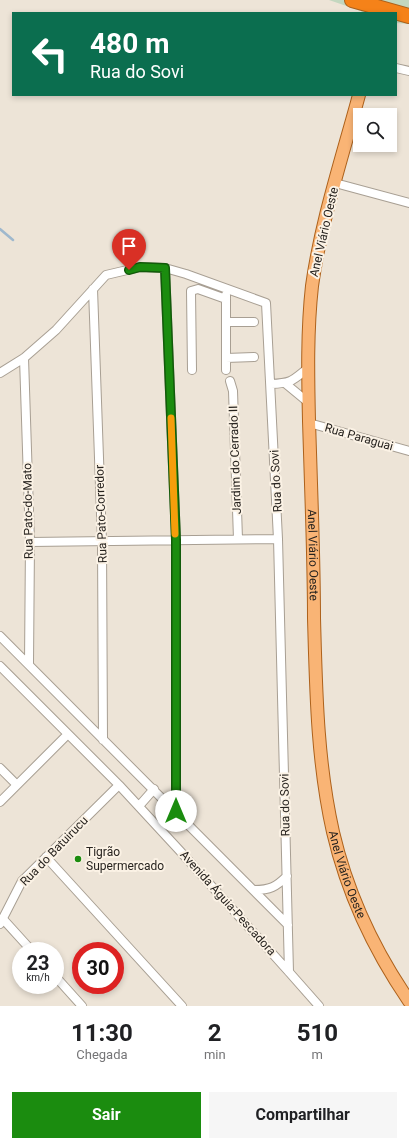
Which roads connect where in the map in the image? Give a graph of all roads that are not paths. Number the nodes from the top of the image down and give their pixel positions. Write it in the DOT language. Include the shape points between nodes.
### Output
graph roads {
  1 [pos="343,0"];
  2 [pos="352,0"];
  3 [pos="361,12"];
  4 [pos="395,12"];
  5 [pos="397,13"];
  6 [pos="409,16"];
  7 [pos="397,23"];
  8 [pos="409,24"];
  9 [pos="397,68"];
  10 [pos="409,71"];
  11 [pos="359,96"];
  12 [pos="335,183"];
  13 [pos="409,203"];
  14 [pos="165,268"];
  15 [pos="227,288"];
  16 [pos="93,289"];
  17 [pos="226,299"];
  18 [pos="226,322"];
  19 [pos="254,322"];
  20 [pos="254,356"];
  21 [pos="24,358"];
  22 [pos="226,358"];
  23 [pos="308,368"];
  24 [pos="192,370"];
  25 [pos="226,370"];
  26 [pos="0,373"];
  27 [pos="230,381"];
  28 [pos="271,384"];
  29 [pos="286,384"];
  30 [pos="308,403"];
  31 [pos="309,423"];
  32 [pos="409,451"];
  33 [pos="278,538"];
  34 [pos="238,539"];
  35 [pos="176,540"];
  36 [pos="30,542"];
  37 [pos="102,542"];
  38 [pos="0,636"];
  39 [pos="29,664"];
  40 [pos="0,666"];
  41 [pos="68,734"];
  42 [pos="103,740"];
  43 [pos="0,768"];
  44 [pos="17,785"];
  45 [pos="119,785"];
  46 [pos="154,789"];
  47 [pos="0,802"];
  48 [pos="139,806"];
  49 [pos="176,811"];
  50 [pos="46,857"];
  51 [pos="287,876"];
  52 [pos="254,890"];
  53 [pos="1,921"];
  54 [pos="288,924"];
  55 [pos="23,942"];
  56 [pos="289,972"];
  57 [pos="64,986"];
  58 [pos="409,1001"];
  59 [pos="82,1006"];
  60 [pos="182,1006"];
  61 [pos="318,1006"];
  1 -- 3 [label="highway"];
  2 -- 4 [label="highway"];
  5 -- 6 [label="highway"];
  7 -- 8 [label="highway"];
  9 -- 10 [label="street"];
  11 -- 12 [label="main road, Anel Viário Oeste"];
  12 -- 13 [label="street"];
  12 -- 23 [label="main road, Anel Viário Oeste" via="313,284"];
  14 -- 15 [label="street, Rua do Sovi"];
  14 -- 16 [label="street, Rua do Sovi" via="140,267 106,275"];
  14 -- 35 [label="street"];
  15 -- 17 [label="street"];
  15 -- 28 [label="street, Rua do Sovi" via="266,303"];
  16 -- 21 [label="street, Rua do Sovi" via="56,330"];
  16 -- 37 [label="street, Rua Pato-Corredor"];
  17 -- 18 [label="street"];
  17 -- 24 [label="street" via="198,289 191,291"];
  18 -- 19 [label="street"];
  18 -- 22 [label="street"];
  20 -- 22 [label="street"];
  21 -- 26 [label="street, Rua do Sovi"];
  21 -- 36 [label="street, Rua Pato-do-Mato"];
  22 -- 25 [label="street"];
  23 -- 29 [label="street"];
  23 -- 30 [label="main road, Anel Viário Oeste"];
  27 -- 34 [label="street, Jardim do Cerrado II" via="234,391"];
  28 -- 29 [label="street"];
  28 -- 33 [label="street, Rua do Sovi"];
  29 -- 30 [label="street"];
  30 -- 31 [label="main road, Anel Viário Oeste"];
  31 -- 32 [label="street, Rua Paraguai"];
  31 -- 58 [label="main road, Anel Viário Oeste" via="317,710 328,805 342,863 360,913 383,960"];
  33 -- 34 [label="street"];
  33 -- 51 [label="street, Rua do Sovi"];
  34 -- 35 [label="street"];
  35 -- 37 [label="street"];
  35 -- 49 [label="street"];
  36 -- 37 [label="street"];
  36 -- 39 [label="street, Rua Pato-do-Mato"];
  37 -- 42 [label="street, Rua Pato-Corredor"];
  38 -- 39 [label="street, Avenida Águia-Pescadora"];
  39 -- 42 [label="street, Avenida Águia-Pescadora"];
  40 -- 41 [label="street, Avenida Águia-Pescadora"];
  41 -- 44 [label="street"];
  41 -- 45 [label="street, Avenida Águia-Pescadora"];
  42 -- 46 [label="street, Avenida Águia-Pescadora"];
  43 -- 44 [label="street"];
  44 -- 47 [label="street"];
  45 -- 48 [label="street, Avenida Águia-Pescadora"];
  45 -- 50 [label="street, Rua do Batuirucu"];
  46 -- 48 [label="street"];
  46 -- 49 [label="street, Avenida Águia-Pescadora"];
  48 -- 56 [label="street, Avenida Águia-Pescadora"];
  49 -- 52 [label="street, Avenida Águia-Pescadora"];
  50 -- 53 [label="street, Rua do Batuirucu" via="22,881"];
  50 -- 60 [label="street"];
  51 -- 52 [label="street" via="274,887"];
  51 -- 54 [label="street, Rua do Sovi"];
  52 -- 54 [label="street, Avenida Águia-Pescadora"];
  53 -- 55 [label="street"];
  54 -- 56 [label="street, Rua do Sovi"];
  56 -- 61 [label="street, Avenida Águia-Pescadora"];
  57 -- 59 [label="street"];
}
